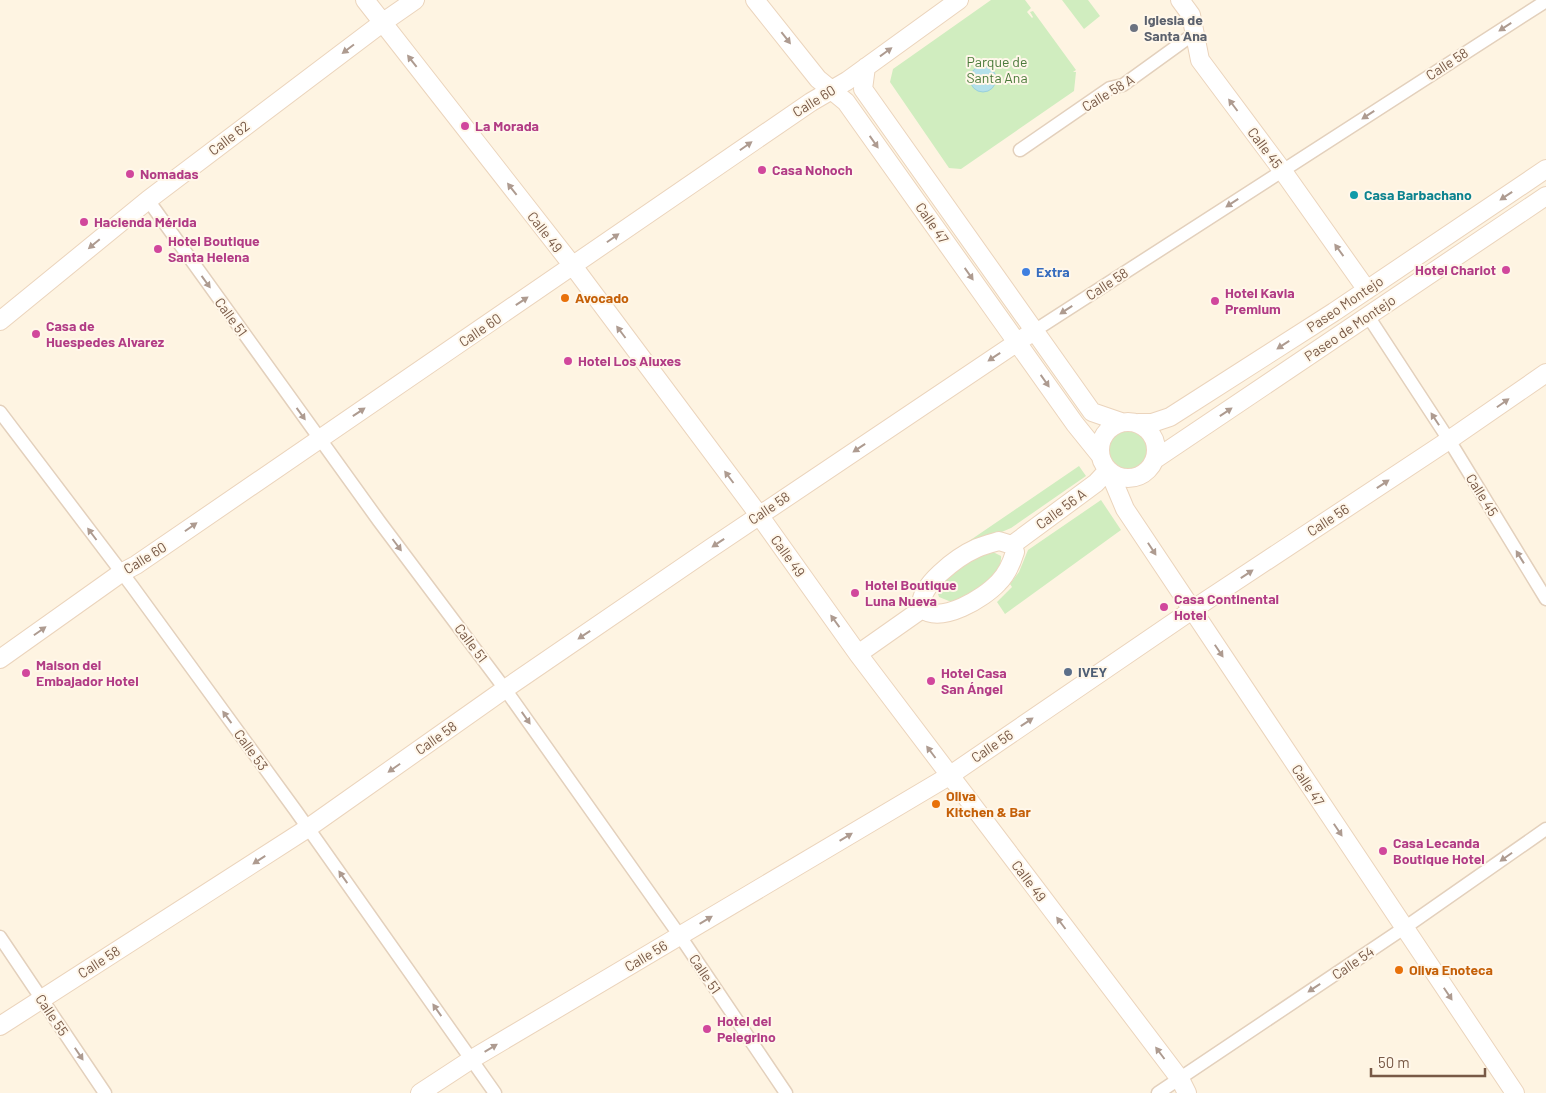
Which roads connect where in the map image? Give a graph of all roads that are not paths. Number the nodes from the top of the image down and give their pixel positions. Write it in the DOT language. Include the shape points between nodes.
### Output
graph roads {
  1 [pos="364,0"];
  2 [pos="416,0"];
  3 [pos="756,0"];
  4 [pos="959,0"];
  5 [pos="1180,0"];
  6 [pos="1546,1"];
  7 [pos="382,23"];
  8 [pos="1195,33"];
  9 [pos="866,67"];
  10 [pos="831,90"];
  11 [pos="1020,150"];
  12 [pos="1546,169"];
  13 [pos="1282,170"];
  14 [pos="1546,196"];
  15 [pos="148,200"];
  16 [pos="572,266"];
  17 [pos="1003,287"];
  18 [pos="1367,290"];
  19 [pos="986,299"];
  20 [pos="1368,316"];
  21 [pos="0,320"];
  22 [pos="1034,330"];
  23 [pos="1017,342"];
  24 [pos="1546,373"];
  25 [pos="0,412"];
  26 [pos="1129,422"];
  27 [pos="319,439"];
  28 [pos="1449,440"];
  29 [pos="1154,460"];
  30 [pos="1106,466"];
  31 [pos="759,516"];
  32 [pos="1012,545"];
  33 [pos="121,572"];
  34 [pos="1546,599"];
  35 [pos="922,609"];
  36 [pos="1192,610"];
  37 [pos="858,654"];
  38 [pos="0,659"];
  39 [pos="506,689"];
  40 [pos="949,776"];
  41 [pos="308,828"];
  42 [pos="1546,829"];
  43 [pos="1404,928"];
  44 [pos="680,936"];
  45 [pos="0,937"];
  46 [pos="42,999"];
  47 [pos="0,1026"];
  48 [pos="472,1059"];
  49 [pos="1183,1086"];
  50 [pos="105,1093"];
  51 [pos="420,1093"];
  52 [pos="495,1093"];
  53 [pos="786,1093"];
  54 [pos="1158,1093"];
  55 [pos="1515,1093"];
  1 -- 7 [label="street, Calle 49"];
  2 -- 7 [label="street, Calle 62"];
  3 -- 10 [label="street, Calle 47, one-way" via="818,80"];
  9 -- 4 [label="street, Calle 60, one-way"];
  5 -- 8 [label="street, Calle 45" via="1191,15"];
  6 -- 13 [label="street, Calle 58, one-way"];
  7 -- 15 [label="street, Calle 62, one-way"];
  16 -- 7 [label="street, Calle 49, one-way"];
  8 -- 11 [label="street, Calle 58 A" via="1124,85 1110,88"];
  13 -- 8 [label="street, Calle 45, one-way" via="1200,60"];
  9 -- 10 [label="street, Calle 60"];
  9 -- 17 [label="street, Calle 47" via="863,89"];
  16 -- 10 [label="street, Calle 60, one-way"];
  10 -- 19 [label="street, Calle 47, one-way" via="846,102"];
  12 -- 18 [label="street, Paseo Montejo, one-way"];
  18 -- 13 [label="street, Calle 45, one-way"];
  13 -- 22 [label="street, Calle 58, one-way"];
  14 -- 20 [label="street, Paseo de Montejo"];
  15 -- 21 [label="street, Calle 62, one-way"];
  15 -- 27 [label="street, Calle 51, one-way"];
  27 -- 16 [label="street, Calle 60, one-way"];
  31 -- 16 [label="street, Calle 49, one-way"];
  17 -- 19 [label="street"];
  17 -- 22 [label="street, Calle 47"];
  18 -- 26 [label="street, Paseo Montejo, one-way" via="1170,417 1152,423"];
  19 -- 23 [label="street, Calle 47"];
  28 -- 20 [label="street, Calle 45, one-way"];
  29 -- 20 [label="street, Paseo de Montejo, one-way"];
  22 -- 23 [label="street, Calle 58"];
  22 -- 26 [label="street, Calle 47" via="1092,412"];
  23 -- 30 [label="street, Calle 47, one-way"];
  23 -- 31 [label="street, Calle 58, one-way"];
  28 -- 24 [label="street, Calle 56, one-way"];
  33 -- 25 [label="street, Calle 53, one-way"];
  26 -- 29 [label="street" via="1146,427 1152,434 1156,452"];
  26 -- 30 [label="street" via="1108,429 1104,434 1099,448"];
  33 -- 27 [label="street, Calle 60, one-way" via="136,565"];
  27 -- 39 [label="street, Calle 51, one-way"];
  34 -- 28 [label="street, Calle 45, one-way"];
  36 -- 28 [label="street, Calle 56, one-way"];
  29 -- 30 [label="street" via="1145,472 1124,478"];
  30 -- 32 [label="street, Calle 56 A" via="1096,483"];
  30 -- 36 [label="street, Calle 47, one-way" via="1125,509"];
  37 -- 31 [label="street, Calle 49, one-way"];
  31 -- 39 [label="street, Calle 58, one-way"];
  32 -- 35 [label="street" via="999,541 976,549 949,566 926,589 921,600"];
  32 -- 35 [label="street" via="1014,558 1006,572 998,583 978,598 940,614 929,614"];
  38 -- 33 [label="street, Calle 60, one-way"];
  41 -- 33 [label="street, Calle 53, one-way"];
  35 -- 37 [label="street"];
  40 -- 36 [label="street, Calle 56, one-way"];
  36 -- 43 [label="street, Calle 47, one-way"];
  40 -- 37 [label="street, Calle 49, one-way"];
  39 -- 41 [label="street, Calle 58, one-way"];
  39 -- 44 [label="street, Calle 51, one-way"];
  44 -- 40 [label="street, Calle 56, one-way"];
  49 -- 40 [label="street, Calle 49, one-way"];
  41 -- 46 [label="street, Calle 58, one-way"];
  48 -- 41 [label="street, Calle 53, one-way"];
  42 -- 43 [label="street, Calle 54, one-way"];
  43 -- 49 [label="street, Calle 54, one-way"];
  43 -- 55 [label="street, Calle 47, one-way"];
  48 -- 44 [label="street, Calle 56, one-way"];
  44 -- 53 [label="street, Calle 51"];
  45 -- 46 [label="street, Calle 55"];
  46 -- 47 [label="street, Calle 58"];
  46 -- 50 [label="street, Calle 55, one-way"];
  48 -- 51 [label="street, Calle 56"];
  48 -- 52 [label="street, Calle 53"];
  49 -- 54 [label="street, Calle 54"];
}
